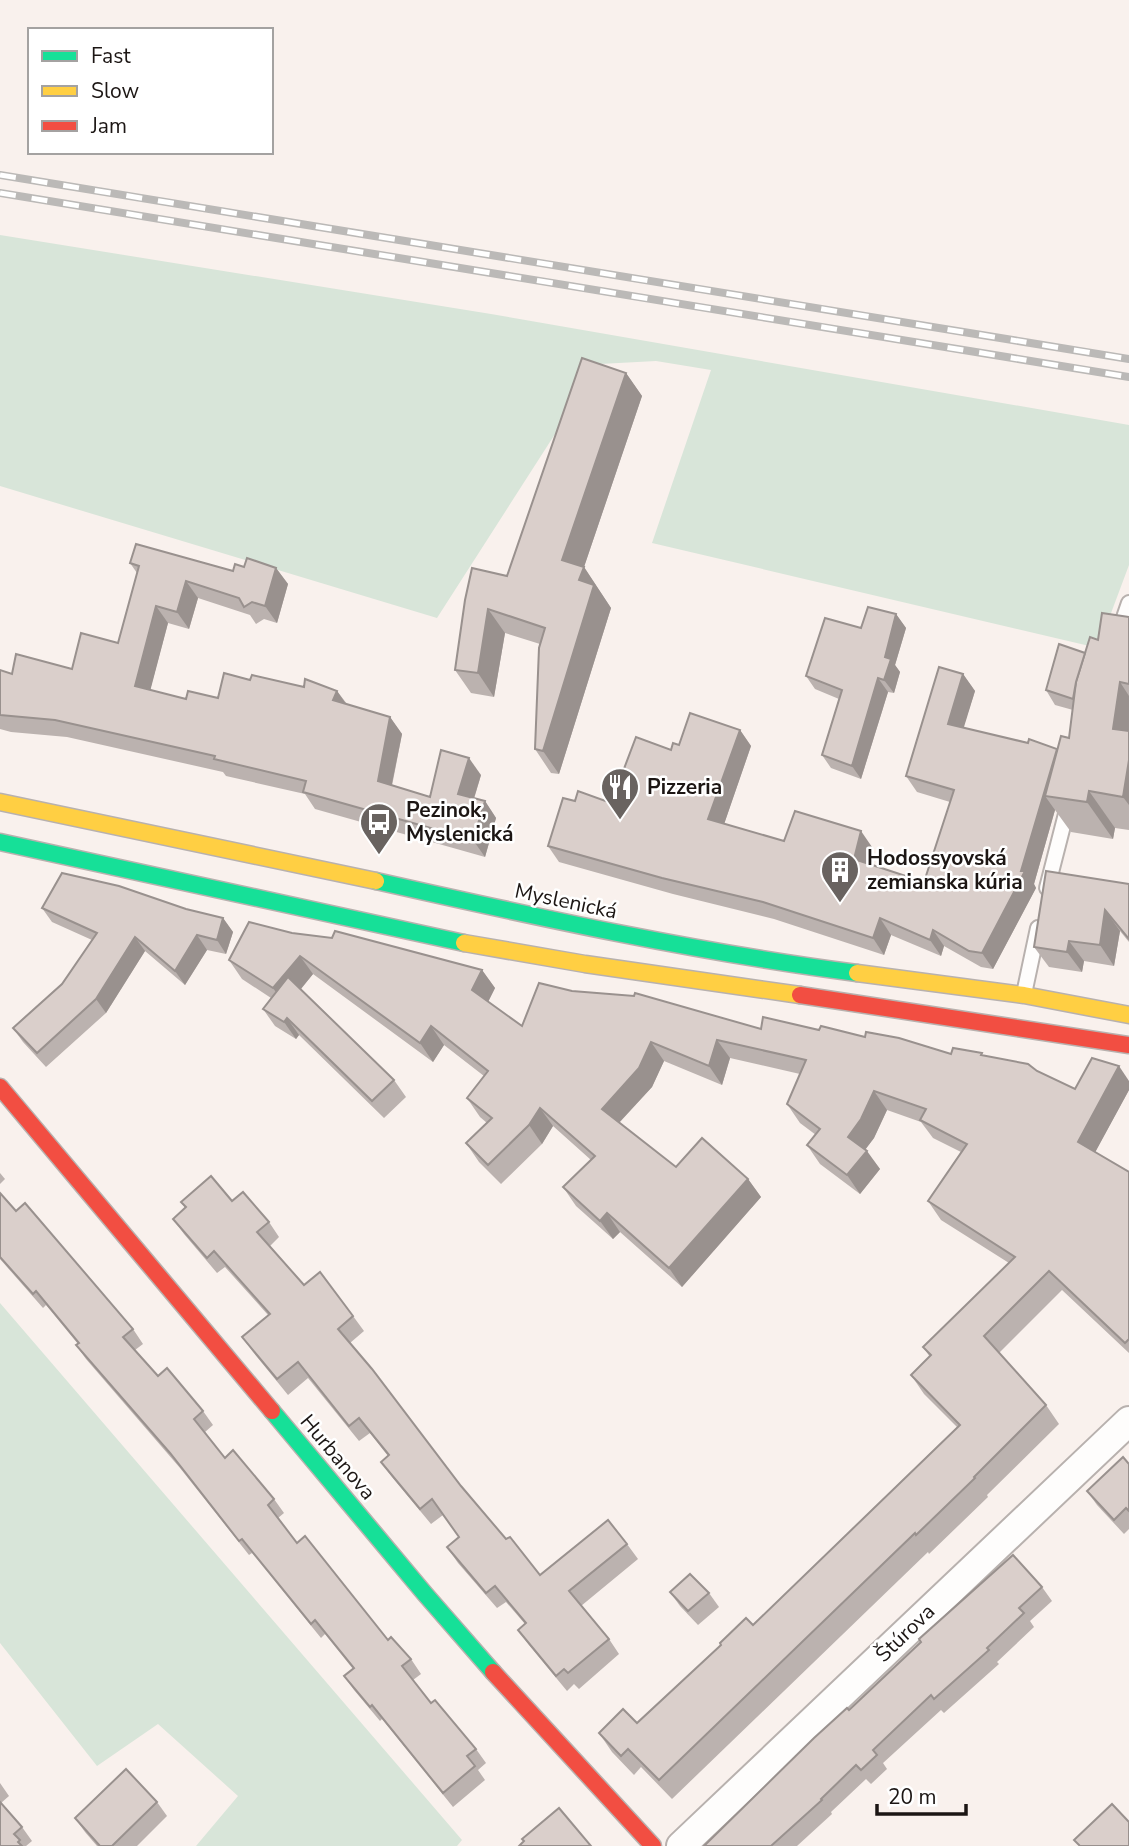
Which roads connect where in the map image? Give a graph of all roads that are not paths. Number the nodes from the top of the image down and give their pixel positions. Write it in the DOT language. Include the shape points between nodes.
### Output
graph roads {
  1 [pos="1129,603"];
  2 [pos="1111,653"];
  3 [pos="1073,787"];
  4 [pos="0,802"];
  5 [pos="0,842"];
  6 [pos="1024,995"];
  7 [pos="1129,1015"];
  8 [pos="1129,1045"];
  9 [pos="0,1087"];
  10 [pos="1129,1421"];
  11 [pos="653,1846"];
  12 [pos="681,1846"];
  1 -- 2 [label="lane"];
  3 -- 6 [label="lane"];
  4 -- 6 [label="main road, Myslenická" via="595,930 800,966"];
  5 -- 8 [label="main road" via="507,952"];
  6 -- 7 [label="main road, Myslenická"];
  9 -- 11 [label="main road, Hurbanova" via="425,1594"];
  10 -- 12 [label="street, Štúrova"];
}
